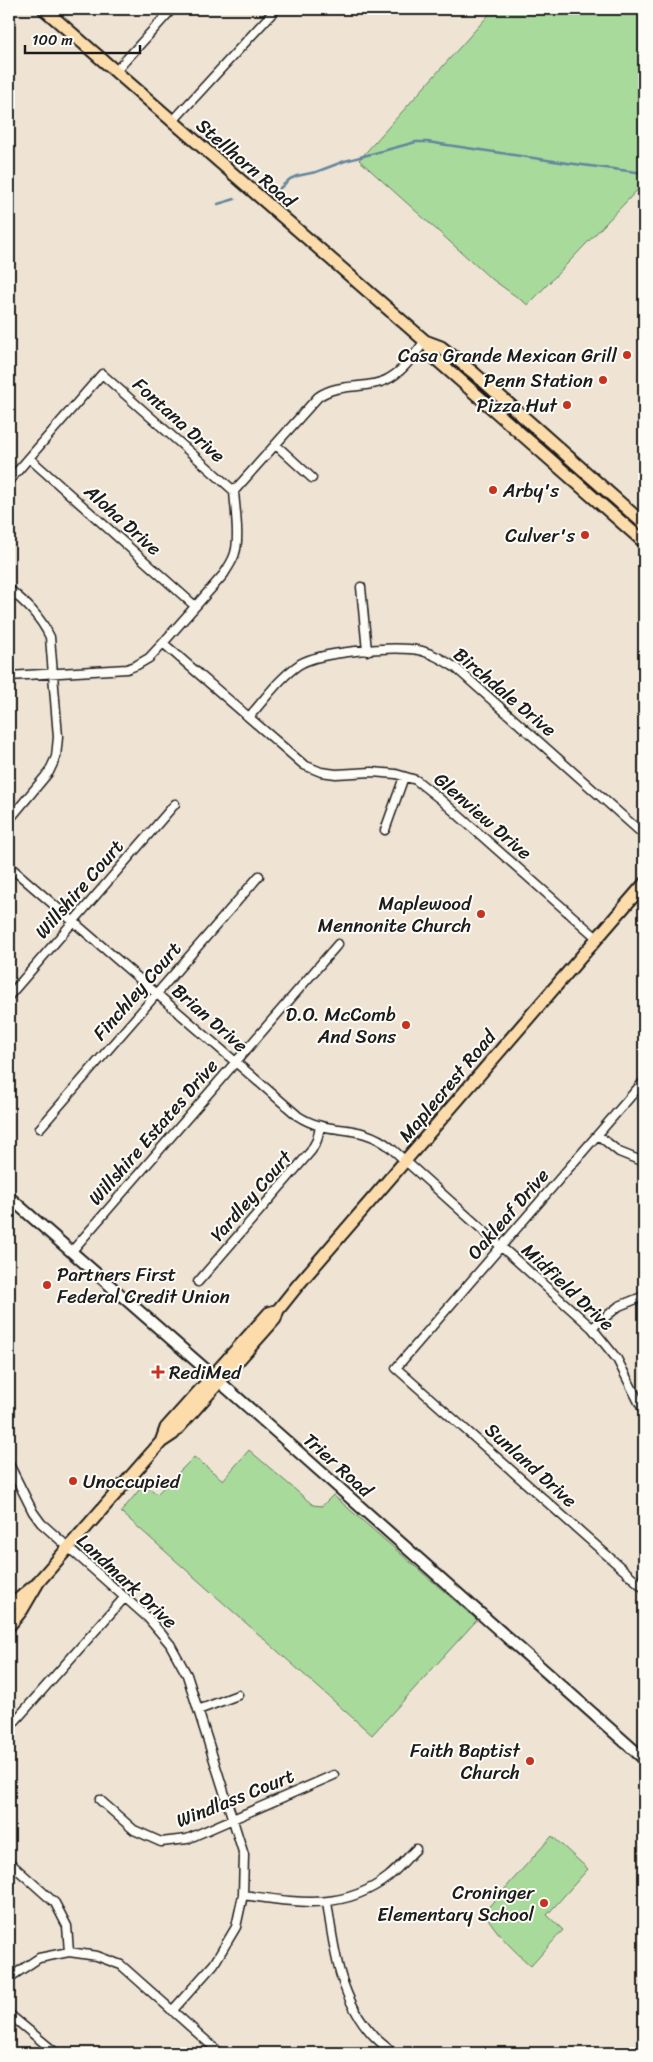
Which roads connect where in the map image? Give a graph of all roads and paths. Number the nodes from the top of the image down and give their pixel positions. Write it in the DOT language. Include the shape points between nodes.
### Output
graph roads {
  1 [pos="44,9"];
  2 [pos="172,9"];
  3 [pos="276,9"];
  4 [pos="115,72"];
  5 [pos="172,122"];
  6 [pos="425,341"];
  7 [pos="276,445"];
  8 [pos="29,458"];
  9 [pos="312,478"];
  10 [pos="9,481"];
  11 [pos="234,491"];
  12 [pos="644,524"];
  13 [pos="644,542"];
  14 [pos="360,588"];
  15 [pos="9,589"];
  16 [pos="195,606"];
  17 [pos="163,643"];
  18 [pos="367,650"];
  19 [pos="53,674"];
  20 [pos="9,676"];
  21 [pos="249,717"];
  22 [pos="404,777"];
  23 [pos="175,804"];
  24 [pos="9,820"];
  25 [pos="385,830"];
  26 [pos="644,835"];
  27 [pos="9,866"];
  28 [pos="259,876"];
  29 [pos="644,884"];
  30 [pos="73,922"];
  31 [pos="597,938"];
  32 [pos="338,944"];
  33 [pos="157,993"];
  34 [pos="9,996"];
  35 [pos="236,1062"];
  36 [pos="644,1081"];
  37 [pos="320,1127"];
  38 [pos="40,1128"];
  39 [pos="598,1135"];
  40 [pos="406,1161"];
  41 [pos="644,1162"];
  42 [pos="9,1197"];
  43 [pos="501,1246"];
  44 [pos="72,1251"];
  45 [pos="198,1282"];
  46 [pos="644,1296"];
  47 [pos="592,1328"];
  48 [pos="396,1368"];
  49 [pos="216,1379"];
  50 [pos="644,1412"];
  51 [pos="9,1464"];
  52 [pos="68,1548"];
  53 [pos="39,1582"];
  54 [pos="644,1588"];
  55 [pos="125,1597"];
  56 [pos="9,1607"];
  57 [pos="9,1626"];
  58 [pos="238,1695"];
  59 [pos="198,1710"];
  60 [pos="15,1721"];
  61 [pos="644,1759"];
  62 [pos="334,1775"];
  63 [pos="100,1800"];
  64 [pos="234,1819"];
  65 [pos="416,1849"];
  66 [pos="9,1862"];
  67 [pos="243,1895"];
  68 [pos="327,1902"];
  69 [pos="69,1952"];
  70 [pos="9,1978"];
  71 [pos="172,2011"];
  72 [pos="9,2014"];
  73 [pos="56,2053"];
  74 [pos="220,2053"];
  75 [pos="393,2053"];
  1 -- 4 [label="main road, Stellhorn Road"];
  2 -- 4 [label="street"];
  3 -- 5 [label="street"];
  4 -- 5 [label="main road, Stellhorn Road"];
  5 -- 6 [label="main road, Stellhorn Road"];
  6 -- 7 [label="street" via="403,368 385,380 326,392 310,405"];
  6 -- 12 [label="main road, Stellhorn Road" via="442,347 474,373"];
  6 -- 13 [label="main road, Stellhorn Road" via="436,359"];
  7 -- 9 [label="street"];
  7 -- 11 [label="street"];
  8 -- 10 [label="street"];
  8 -- 11 [label="street, Fontana Drive" via="102,374"];
  8 -- 16 [label="street, Aloha Drive"];
  11 -- 16 [label="street" via="236,552 224,574"];
  14 -- 18 [label="street"];
  15 -- 19 [label="street" via="32,609 50,636"];
  16 -- 17 [label="street"];
  17 -- 19 [label="street" via="149,658 127,670"];
  17 -- 21 [label="street, Glenview Drive"];
  18 -- 21 [label="street, Birchdale Drive" via="302,663 288,673"];
  18 -- 26 [label="street, Birchdale Drive" via="410,649 440,658 456,668"];
  19 -- 20 [label="street"];
  19 -- 24 [label="street" via="58,736 56,757 49,772"];
  21 -- 22 [label="street, Glenview Drive" via="304,765 321,772 384,772"];
  22 -- 25 [label="street"];
  22 -- 31 [label="street, Glenview Drive" via="416,780 440,799"];
  23 -- 30 [label="street, Willshire Court"];
  27 -- 30 [label="street, Brian Drive"];
  28 -- 33 [label="street, Finchley Court"];
  29 -- 31 [label="main road, Maplecrest Road"];
  30 -- 33 [label="street, Brian Drive"];
  30 -- 34 [label="street, Willshire Court"];
  31 -- 40 [label="main road, Maplecrest Road"];
  32 -- 35 [label="street, Willshire Estates Drive"];
  33 -- 35 [label="street, Brian Drive"];
  33 -- 38 [label="street, Finchley Court"];
  35 -- 37 [label="street, Brian Drive" via="296,1114"];
  35 -- 44 [label="street, Willshire Estates Drive"];
  36 -- 39 [label="street, Oakleaf Drive"];
  37 -- 40 [label="street, Brian Drive" via="370,1134"];
  37 -- 45 [label="street, Yardley Court" via="318,1140 310,1151"];
  39 -- 41 [label="street" via="619,1152"];
  39 -- 43 [label="street, Oakleaf Drive"];
  40 -- 43 [label="street, Midfield Drive"];
  40 -- 49 [label="main road, Maplecrest Road" via="278,1310 269,1313"];
  42 -- 44 [label="street, Trier Road"];
  43 -- 47 [label="street, Midfield Drive"];
  43 -- 48 [label="street, Oakleaf Drive"];
  44 -- 49 [label="street, Trier Road"];
  46 -- 47 [label="street" via="619,1306"];
  47 -- 50 [label="street, Midfield Drive" via="617,1359"];
  48 -- 54 [label="street, Sunland Drive"];
  49 -- 52 [label="main road, Maplecrest Road" via="166,1428 160,1442"];
  49 -- 61 [label="street, Trier Road"];
  51 -- 52 [label="street, Landmark Drive" via="33,1512"];
  52 -- 53 [label="main road, Maplecrest Road"];
  52 -- 55 [label="street, Landmark Drive"];
  53 -- 56 [label="main road, Maplecrest Road"];
  53 -- 57 [label="main road, Maplecrest Road"];
  55 -- 59 [label="street, Landmark Drive" via="170,1644 187,1675"];
  55 -- 60 [label="street"];
  58 -- 59 [label="street"];
  59 -- 64 [label="street, Landmark Drive"];
  62 -- 64 [label="street, Windlass Court"];
  63 -- 64 [label="street, Windlass Court" via="134,1830 161,1842 187,1839"];
  64 -- 67 [label="street, Landmark Drive" via="244,1855"];
  65 -- 68 [label="street" via="389,1877 362,1892"];
  66 -- 69 [label="street" via="55,1903 67,1926"];
  67 -- 68 [label="street" via="297,1903"];
  67 -- 71 [label="street, Landmark Drive" via="236,1927 214,1964"];
  68 -- 75 [label="street" via="338,1971 352,2007 373,2035"];
  69 -- 70 [label="street" via="39,1958"];
  69 -- 71 [label="street" via="97,1956 121,1965"];
  71 -- 74 [label="street"];
  72 -- 73 [label="street"];
}
